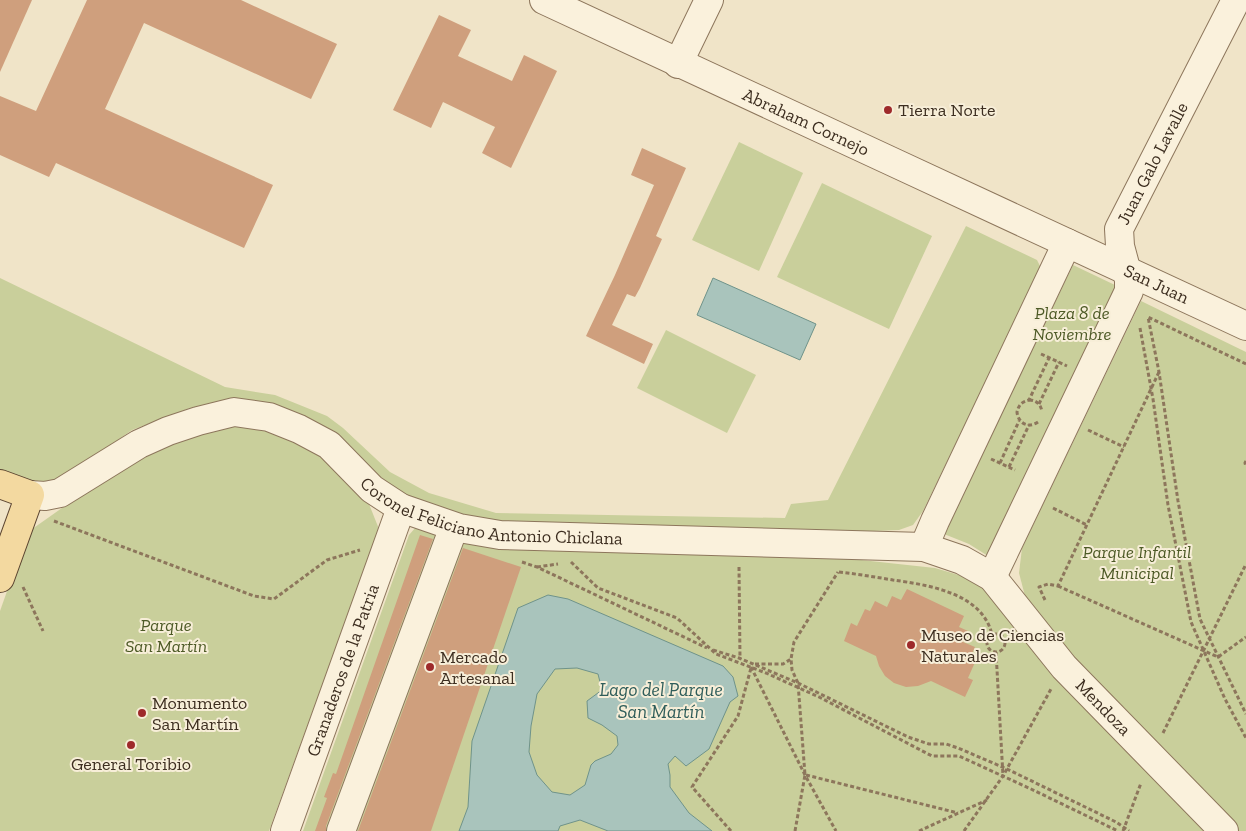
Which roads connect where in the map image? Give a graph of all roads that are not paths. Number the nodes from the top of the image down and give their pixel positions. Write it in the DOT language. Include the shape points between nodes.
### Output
graph roads {
  1 [pos="544,0"];
  2 [pos="709,0"];
  3 [pos="1236,0"];
  4 [pos="678,64"];
  5 [pos="1068,243"];
  6 [pos="1126,270"];
  7 [pos="1246,326"];
  8 [pos="0,484"];
  9 [pos="27,501"];
  10 [pos="401,508"];
  11 [pos="454,527"];
  12 [pos="924,548"];
  13 [pos="1,575"];
  14 [pos="992,577"];
  15 [pos="285,831"];
  16 [pos="341,831"];
  17 [pos="1224,831"];
  1 -- 4 [label="street, Abraham Cornejo"];
  2 -- 4 [label="street"];
  3 -- 6 [label="street, Juan Galo Lavalle" via="1119,229"];
  4 -- 5 [label="street, Abraham Cornejo"];
  5 -- 6 [label="street, San Juan"];
  5 -- 12 [label="street"];
  6 -- 7 [label="street, San Juan"];
  6 -- 14 [label="street, Juan Galo Lavalle" via="1129,291 1067,420 1026,486"];
  8 -- 9 [label="main road"];
  9 -- 10 [label="street, Coronel Feliciano Antonio Chiclana" via="60,493 139,444 168,431 234,412 269,417 330,445 372,489"];
  9 -- 13 [label="main road"];
  10 -- 11 [label="street, Coronel Feliciano Antonio Chiclana"];
  10 -- 15 [label="street, Granaderos de la Patria"];
  11 -- 12 [label="street, Coronel Feliciano Antonio Chiclana" via="500,535"];
  11 -- 16 [label="street"];
  12 -- 14 [label="street, Coronel Feliciano Antonio Chiclana" via="962,560"];
  14 -- 17 [label="street, Mendoza" via="1064,667"];
}
